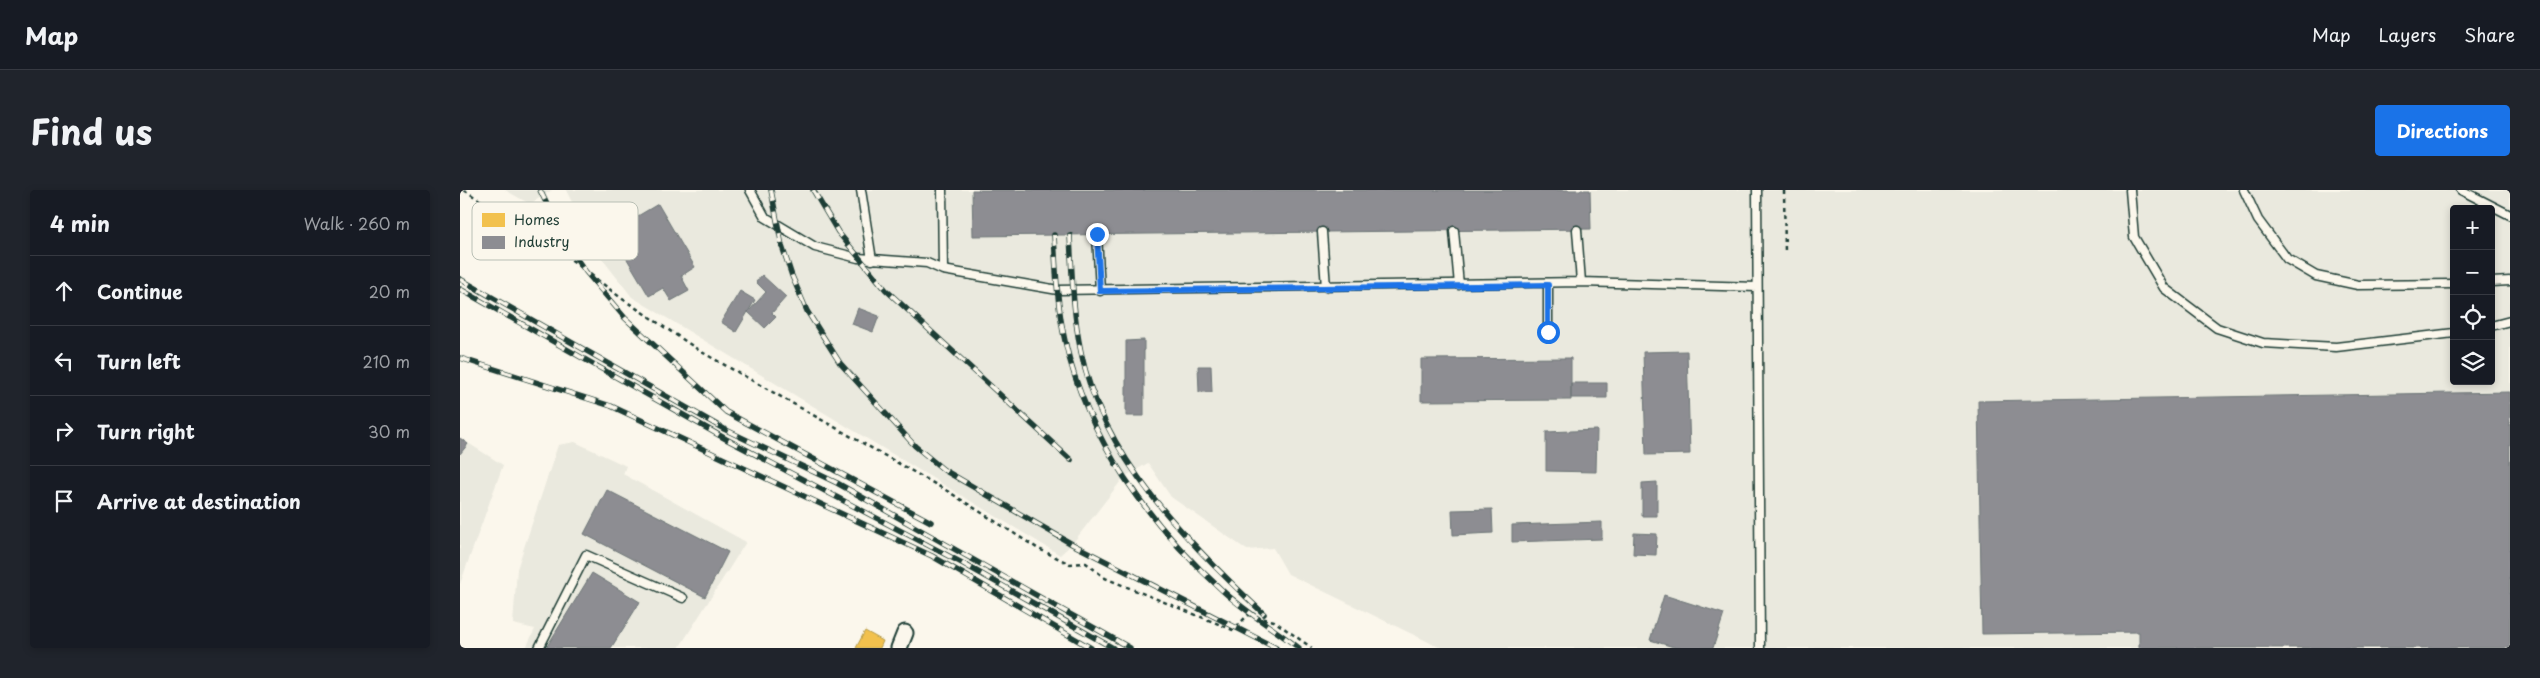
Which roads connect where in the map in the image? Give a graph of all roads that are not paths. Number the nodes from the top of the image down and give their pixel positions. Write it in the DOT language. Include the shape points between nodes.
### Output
graph roads {
  1 [pos="750,190"];
  2 [pos="860,190"];
  3 [pos="942,190"];
  4 [pos="1757,190"];
  5 [pos="2130,190"];
  6 [pos="2244,190"];
  7 [pos="2461,190"];
  8 [pos="2510,215"];
  9 [pos="1577,230"];
  10 [pos="1454,231"];
  11 [pos="1322,232"];
  12 [pos="1097,234"];
  13 [pos="872,260"];
  14 [pos="943,270"];
  15 [pos="2510,280"];
  16 [pos="1581,282"];
  17 [pos="2495,282"];
  18 [pos="2450,284"];
  19 [pos="1459,285"];
  20 [pos="1548,285"];
  21 [pos="1326,287"];
  22 [pos="1757,288"];
  23 [pos="1100,291"];
  24 [pos="2510,321"];
  25 [pos="2495,325"];
  26 [pos="1548,332"];
  27 [pos="2450,333"];
  28 [pos="683,598"];
  29 [pos="905,633"];
  30 [pos="539,648"];
  31 [pos="898,648"];
  32 [pos="1760,648"];
  1 -- 13 [label="lane" via="765,217 815,247"];
  2 -- 13 [label="lane"];
  3 -- 14 [label="lane"];
  4 -- 22 [label="lane"];
  5 -- 27 [label="lane" via="2134,237 2164,288 2217,328 2263,343 2336,347"];
  6 -- 18 [label="lane" via="2258,220 2288,259 2316,276 2358,285"];
  7 -- 8 [label="lane"];
  9 -- 16 [label="lane"];
  10 -- 19 [label="lane"];
  11 -- 21 [label="lane"];
  12 -- 23 [label="lane"];
  13 -- 14 [label="lane" via="927,264"];
  14 -- 23 [label="lane" via="1058,290"];
  15 -- 17 [label="lane"];
  16 -- 20 [label="lane"];
  16 -- 22 [label="lane"];
  19 -- 20 [label="lane"];
  19 -- 21 [label="lane"];
  20 -- 26 [label="lane"];
  21 -- 23 [label="lane"];
  22 -- 32 [label="lane"];
  24 -- 25 [label="lane"];
  28 -- 30 [label="lane" via="586,555"];
  29 -- 31 [label="street"];
}
